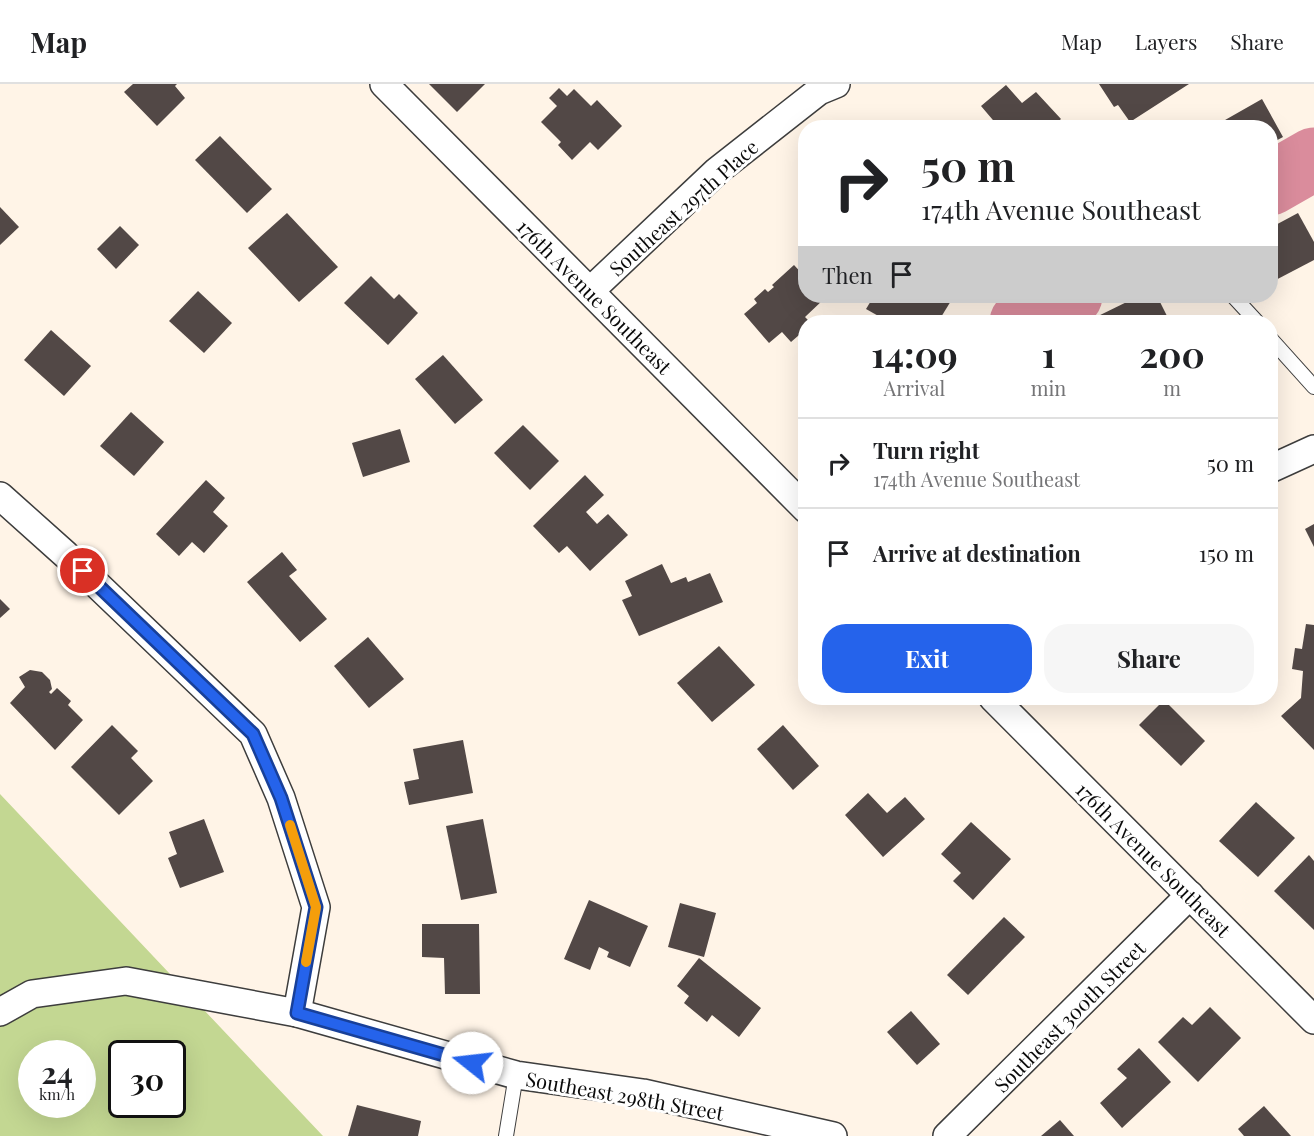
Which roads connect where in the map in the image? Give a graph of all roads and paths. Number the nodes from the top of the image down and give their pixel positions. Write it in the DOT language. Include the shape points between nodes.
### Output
graph roads {
  1 [pos="384,84"];
  2 [pos="836,84"];
  3 [pos="590,291"];
  4 [pos="1239,303"];
  5 [pos="1251,315"];
  6 [pos="1278,347"];
  7 [pos="1314,387"];
  8 [pos="1314,449"];
  9 [pos="1278,465"];
  10 [pos="0,496"];
  11 [pos="798,500"];
  12 [pos="1012,705"];
  13 [pos="1190,895"];
  14 [pos="0,1012"];
  15 [pos="297,1013"];
  16 [pos="1314,1020"];
  17 [pos="516,1076"];
  18 [pos="506,1136"];
  19 [pos="833,1136"];
  20 [pos="947,1136"];
  1 -- 3 [label="street, 176th Avenue Southeast"];
  2 -- 3 [label="street, Southeast 297th Place" via="819,91 717,171"];
  3 -- 11 [label="street, 176th Avenue Southeast"];
  4 -- 5 [label="lane"];
  6 -- 7 [label="lane"];
  8 -- 9 [label="street"];
  10 -- 15 [label="street" via="253,734 281,798 316,907"];
  12 -- 13 [label="street, 176th Avenue Southeast"];
  13 -- 16 [label="street, 176th Avenue Southeast"];
  13 -- 20 [label="street, Southeast 300th Street"];
  14 -- 15 [label="street, Southeast 298th Street" via="32,994 126,981"];
  15 -- 17 [label="street, Southeast 298th Street"];
  17 -- 18 [label="lane"];
  17 -- 19 [label="street, Southeast 298th Street" via="643,1094"];
}
